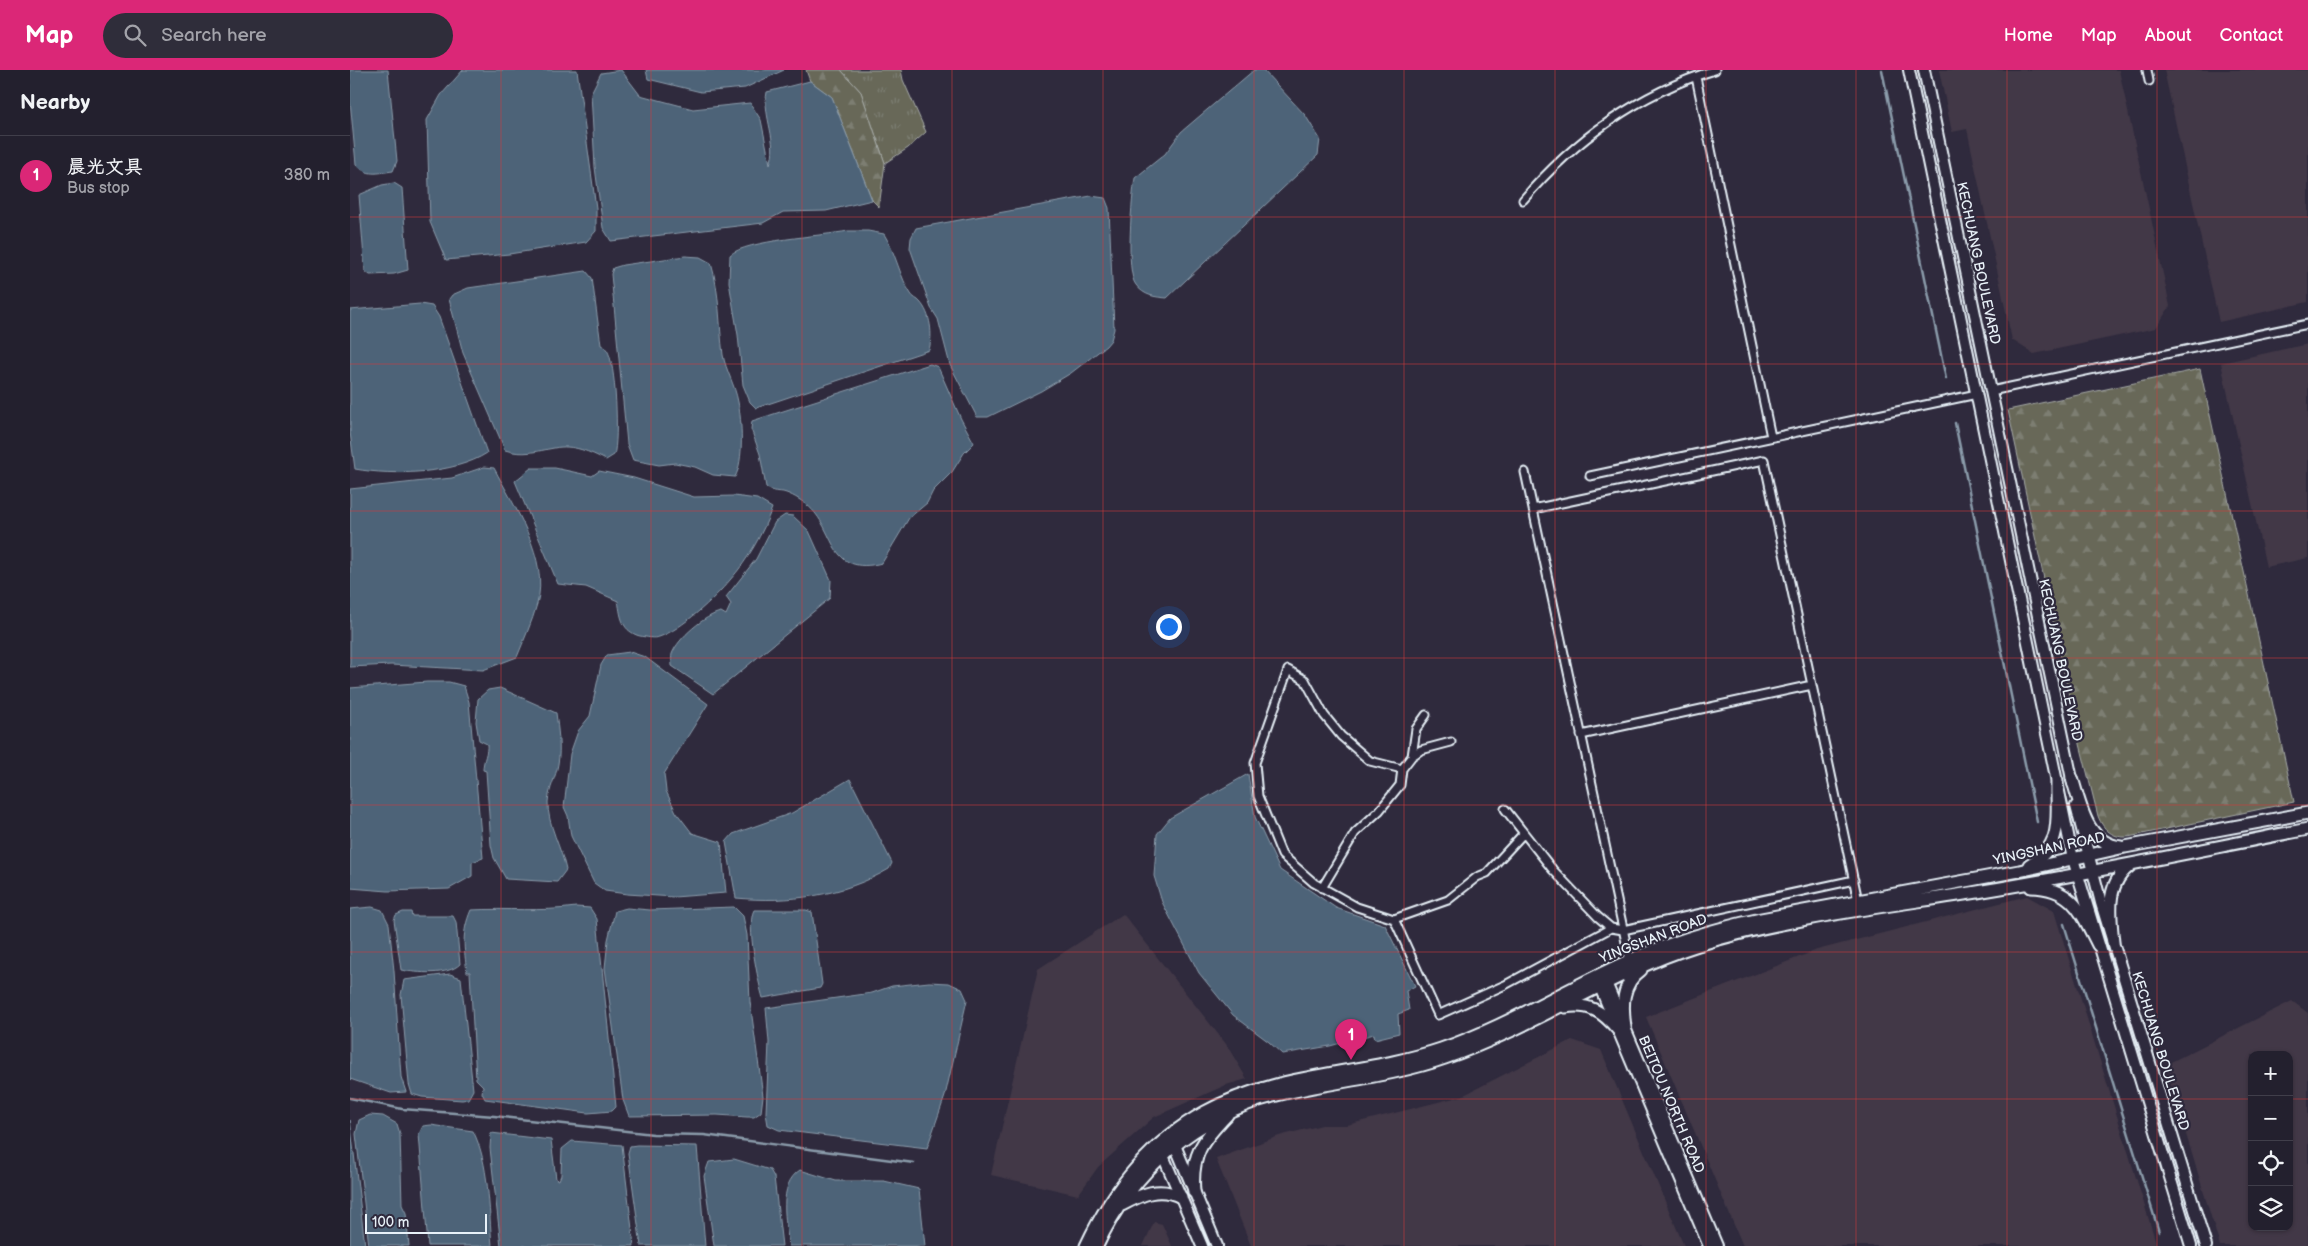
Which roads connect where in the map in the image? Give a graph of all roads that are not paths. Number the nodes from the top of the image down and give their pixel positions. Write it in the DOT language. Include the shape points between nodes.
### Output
graph roads {
  1 [pos="1715,70"];
  2 [pos="1909,70"];
  3 [pos="1924,70"];
  4 [pos="2147,70"];
  5 [pos="1696,77"];
  6 [pos="2149,81"];
  7 [pos="1523,200"];
  8 [pos="2308,324"];
  9 [pos="1991,391"];
  10 [pos="1977,394"];
  11 [pos="1771,437"];
  12 [pos="1525,472"];
  13 [pos="1590,476"];
  14 [pos="1533,509"];
  15 [pos="1812,686"];
  16 [pos="1426,715"];
  17 [pos="1582,735"];
  18 [pos="1452,742"];
  19 [pos="1412,756"];
  20 [pos="1402,769"];
  21 [pos="2072,778"];
  22 [pos="2057,781"];
  23 [pos="1505,809"];
  24 [pos="2308,813"];
  25 [pos="2308,829"];
  26 [pos="1523,834"];
  27 [pos="2125,847"];
  28 [pos="2088,856"];
  29 [pos="2073,859"];
  30 [pos="2136,862"];
  31 [pos="2092,870"];
  32 [pos="2019,871"];
  33 [pos="2077,873"];
  34 [pos="1854,880"];
  35 [pos="2011,886"];
  36 [pos="1322,888"];
  37 [pos="1858,900"];
  38 [pos="1394,919"];
  39 [pos="1611,928"];
  40 [pos="1623,930"];
  41 [pos="2113,942"];
  42 [pos="2098,945"];
  43 [pos="1630,961"];
  44 [pos="1652,962"];
  45 [pos="1600,980"];
  46 [pos="1551,1011"];
  47 [pos="1621,1028"];
  48 [pos="1233,1109"];
  49 [pos="1173,1140"];
  50 [pos="1160,1150"];
  51 [pos="1194,1192"];
  52 [pos="1181,1197"];
  53 [pos="1118,1207"];
  54 [pos="2204,1245"];
  55 [pos="1086,1246"];
  56 [pos="1097,1246"];
  57 [pos="1202,1246"];
  58 [pos="1217,1246"];
  59 [pos="1710,1246"];
  60 [pos="1717,1246"];
  61 [pos="2191,1246"];
  1 -- 5 [label="street"];
  2 -- 10 [label="main road, KECHUANG BOULEVARD"];
  3 -- 9 [label="main road, KECHUANG BOULEVARD"];
  4 -- 6 [label="street"];
  5 -- 7 [label="street" via="1656,94 1601,127 1552,168"];
  5 -- 11 [label="street"];
  8 -- 9 [label="street"];
  9 -- 21 [label="main road, KECHUANG BOULEVARD"];
  10 -- 11 [label="street"];
  10 -- 22 [label="main road, KECHUANG BOULEVARD"];
  11 -- 13 [label="street"];
  12 -- 14 [label="street"];
  14 -- 15 [label="street" via="1764,460"];
  14 -- 17 [label="street"];
  15 -- 17 [label="street"];
  15 -- 34 [label="street"];
  16 -- 19 [label="street" via="1416,729"];
  17 -- 40 [label="street"];
  18 -- 19 [label="street" via="1421,750"];
  19 -- 20 [label="street"];
  20 -- 36 [label="street" via="1400,785 1355,833"];
  20 -- 36 [label="street" via="1370,761 1341,736 1324,715 1305,680 1288,670 1255,763 1258,796 1282,855"];
  21 -- 27 [label="main road" via="2090,830 2105,842"];
  21 -- 28 [label="main road, KECHUANG BOULEVARD"];
  22 -- 29 [label="main road, KECHUANG BOULEVARD"];
  22 -- 32 [label="main road" via="2054,842 2044,855"];
  23 -- 26 [label="street"];
  24 -- 27 [label="main road, YINGSHAN ROAD"];
  25 -- 30 [label="main road, YINGSHAN ROAD"];
  26 -- 38 [label="street" via="1487,872 1448,900"];
  26 -- 39 [label="street" via="1553,870"];
  27 -- 28 [label="main road, YINGSHAN ROAD"];
  28 -- 29 [label="main road, YINGSHAN ROAD"];
  28 -- 31 [label="main road, KECHUANG BOULEVARD"];
  29 -- 32 [label="main road, YINGSHAN ROAD"];
  29 -- 33 [label="main road, KECHUANG BOULEVARD"];
  30 -- 31 [label="main road, YINGSHAN ROAD"];
  30 -- 41 [label="main road" via="2120,875 2111,893"];
  31 -- 33 [label="main road, YINGSHAN ROAD"];
  31 -- 41 [label="main road, KECHUANG BOULEVARD"];
  32 -- 37 [label="main road, YINGSHAN ROAD"];
  33 -- 35 [label="main road, YINGSHAN ROAD"];
  33 -- 42 [label="main road, KECHUANG BOULEVARD"];
  34 -- 37 [label="street"];
  34 -- 40 [label="street"];
  35 -- 42 [label="main road" via="2049,888 2068,897 2081,912"];
  35 -- 44 [label="main road, YINGSHAN ROAD" via="1763,928 1698,945"];
  36 -- 38 [label="street" via="1357,907"];
  37 -- 43 [label="main road, YINGSHAN ROAD" via="1720,929"];
  38 -- 39 [label="street" via="1438,1014 1505,984"];
  39 -- 40 [label="street"];
  40 -- 43 [label="street"];
  41 -- 54 [label="main road, KECHUANG BOULEVARD"];
  42 -- 61 [label="main road, KECHUANG BOULEVARD"];
  43 -- 45 [label="main road, YINGSHAN ROAD"];
  44 -- 45 [label="main road, YINGSHAN ROAD"];
  44 -- 47 [label="main road" via="1637,973 1626,988"];
  45 -- 46 [label="main road, YINGSHAN ROAD"];
  45 -- 47 [label="main road, BEITOU NORTH ROAD"];
  45 -- 49 [label="main road, YINGSHAN ROAD" via="1463,1041 1397,1062 1254,1091 1206,1112"];
  46 -- 47 [label="main road" via="1574,1005 1591,1006"];
  46 -- 48 [label="main road, YINGSHAN ROAD" via="1490,1041 1442,1059 1399,1071 1282,1094"];
  47 -- 59 [label="main road, BEITOU NORTH ROAD"];
  47 -- 60 [label="main road, BEITOU NORTH ROAD"];
  48 -- 49 [label="main road, YINGSHAN ROAD"];
  48 -- 51 [label="main road" via="1209,1134 1197,1154"];
  49 -- 50 [label="main road, YINGSHAN ROAD"];
  49 -- 51 [label="main road"];
  50 -- 52 [label="main road"];
  50 -- 53 [label="main road, YINGSHAN ROAD"];
  50 -- 55 [label="main road, YINGSHAN ROAD" via="1125,1180"];
  51 -- 58 [label="main road"];
  52 -- 53 [label="main road" via="1150,1191"];
  52 -- 57 [label="main road"];
  53 -- 56 [label="main road, YINGSHAN ROAD"];
}
